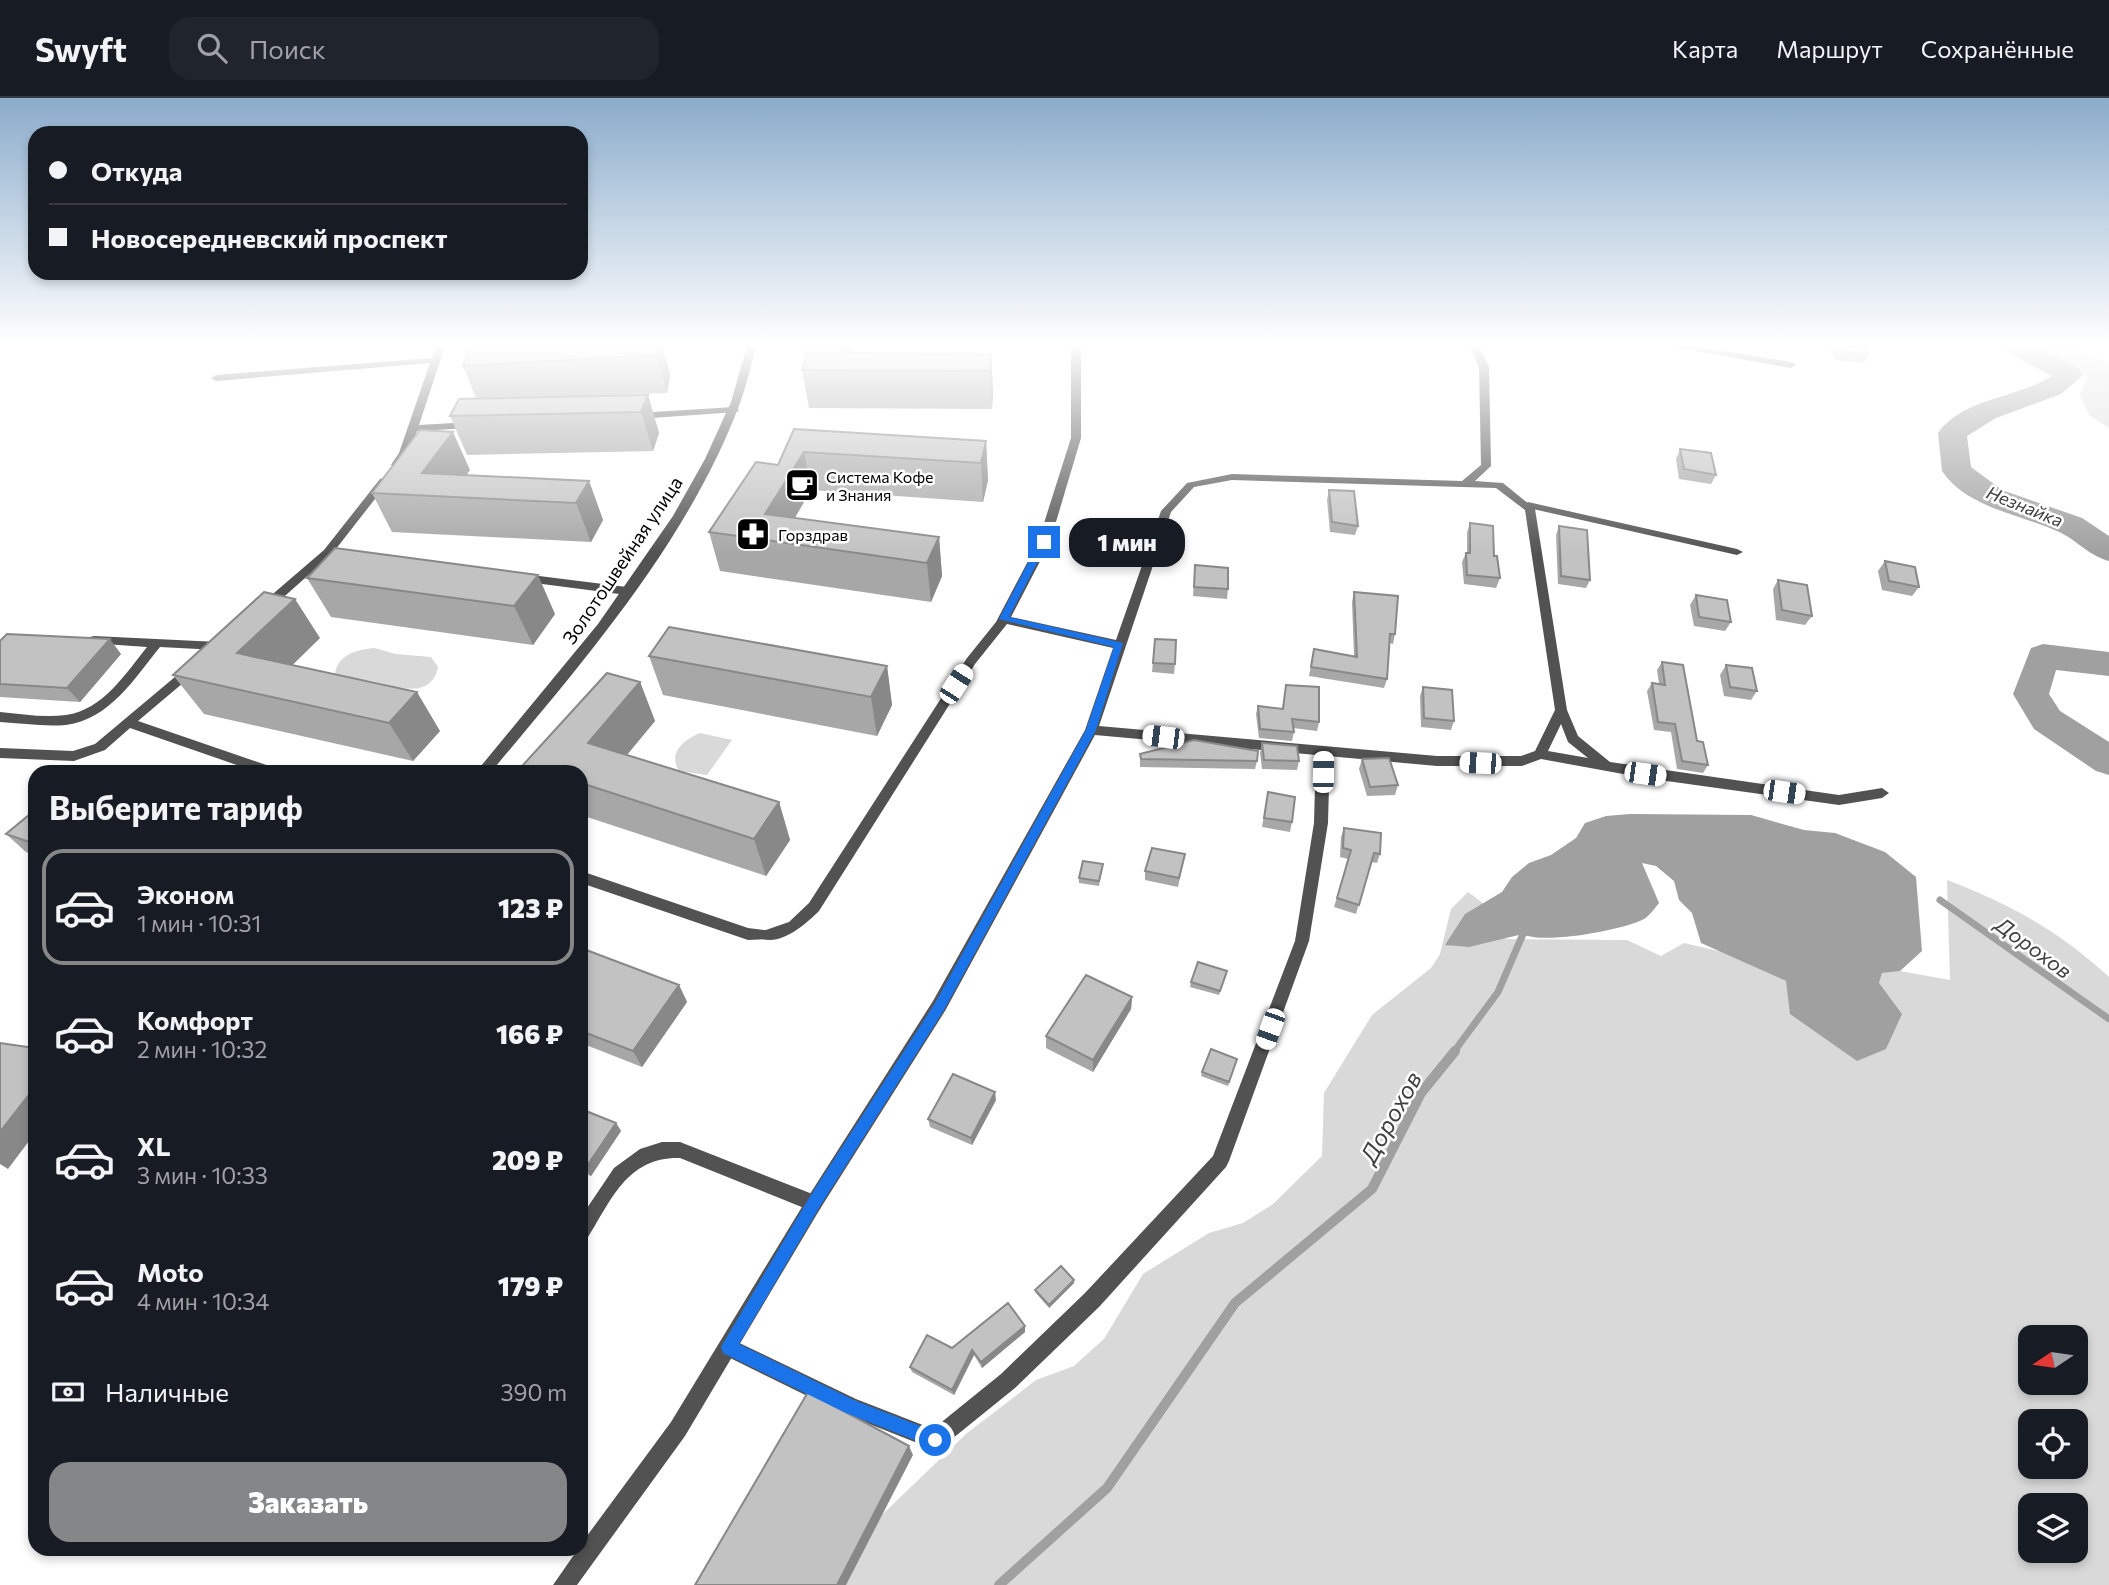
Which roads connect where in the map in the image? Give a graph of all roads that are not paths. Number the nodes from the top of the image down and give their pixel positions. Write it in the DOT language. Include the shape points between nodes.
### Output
graph roads {
  1 [pos="416,415"];
  2 [pos="632,415"];
  3 [pos="731,415"];
  4 [pos="1078,415"];
  5 [pos="1485,415"];
  6 [pos="621,416"];
  7 [pos="485,424"];
  8 [pos="412,428"];
  9 [pos="1465,484"];
  10 [pos="1528,505"];
  11 [pos="1737,552"];
  12 [pos="319,561"];
  13 [pos="342,563"];
  14 [pos="506,577"];
  15 [pos="626,591"];
  16 [pos="258,613"];
  17 [pos="1004,619"];
  18 [pos="80,639"];
  19 [pos="157,643"];
  20 [pos="1119,645"];
  21 [pos="218,646"];
  22 [pos="199,663"];
  23 [pos="1561,710"];
  24 [pos="0,717"];
  25 [pos="129,723"];
  26 [pos="1091,730"];
  27 [pos="1323,751"];
  28 [pos="0,753"];
  29 [pos="1540,754"];
  30 [pos="252,765"];
  31 [pos="489,765"];
  32 [pos="1606,765"];
  33 [pos="1882,793"];
  34 [pos="588,879"];
  35 [pos="814,1203"];
  36 [pos="588,1222"];
  37 [pos="729,1347"];
  38 [pos="588,1552"];
  39 [pos="585,1556"];
  40 [pos="564,1585"];
  1 -- 8 [label="street"];
  2 -- 6 [label="street"];
  3 -- 15 [label="street, Золотошвейная улица" via="689,497"];
  4 -- 17 [label="street" via="1071,460 1044,542"];
  5 -- 9 [label="street" via="1486,466"];
  7 -- 8 [label="street"];
  8 -- 12 [label="street" via="400,461"];
  9 -- 10 [label="street" via="1499,485"];
  9 -- 20 [label="street" via="1232,477 1191,485 1166,511"];
  10 -- 11 [label="street"];
  10 -- 23 [label="street"];
  12 -- 13 [label="street"];
  12 -- 16 [label="street"];
  14 -- 15 [label="street"];
  15 -- 31 [label="street, Золотошвейная улица"];
  17 -- 20 [label="street"];
  17 -- 34 [label="street" via="967,667 814,907 794,926 768,935 748,934"];
  18 -- 19 [label="street"];
  19 -- 21 [label="street"];
  19 -- 24 [label="street" via="106,703 85,716 64,721"];
  20 -- 26 [label="street"];
  22 -- 25 [label="street"];
  23 -- 29 [label="street"];
  23 -- 32 [label="street" via="1573,739"];
  25 -- 28 [label="street" via="100,747 74,756"];
  25 -- 30 [label="street"];
  26 -- 27 [label="street"];
  26 -- 35 [label="street" via="939,1006"];
  27 -- 29 [label="street" via="1480,763 1522,761"];
  27 -- 37 [label="street" via="1321,823 1302,941 1220,1161 1092,1300 1008,1381 935,1440 851,1407"];
  29 -- 32 [label="street"];
  32 -- 33 [label="street" via="1839,800"];
  35 -- 36 [label="street" via="667,1148 648,1151 622,1170"];
  35 -- 37 [label="street"];
  37 -- 38 [label="street" via="678,1429"];
  39 -- 40 [label="street"];
}
